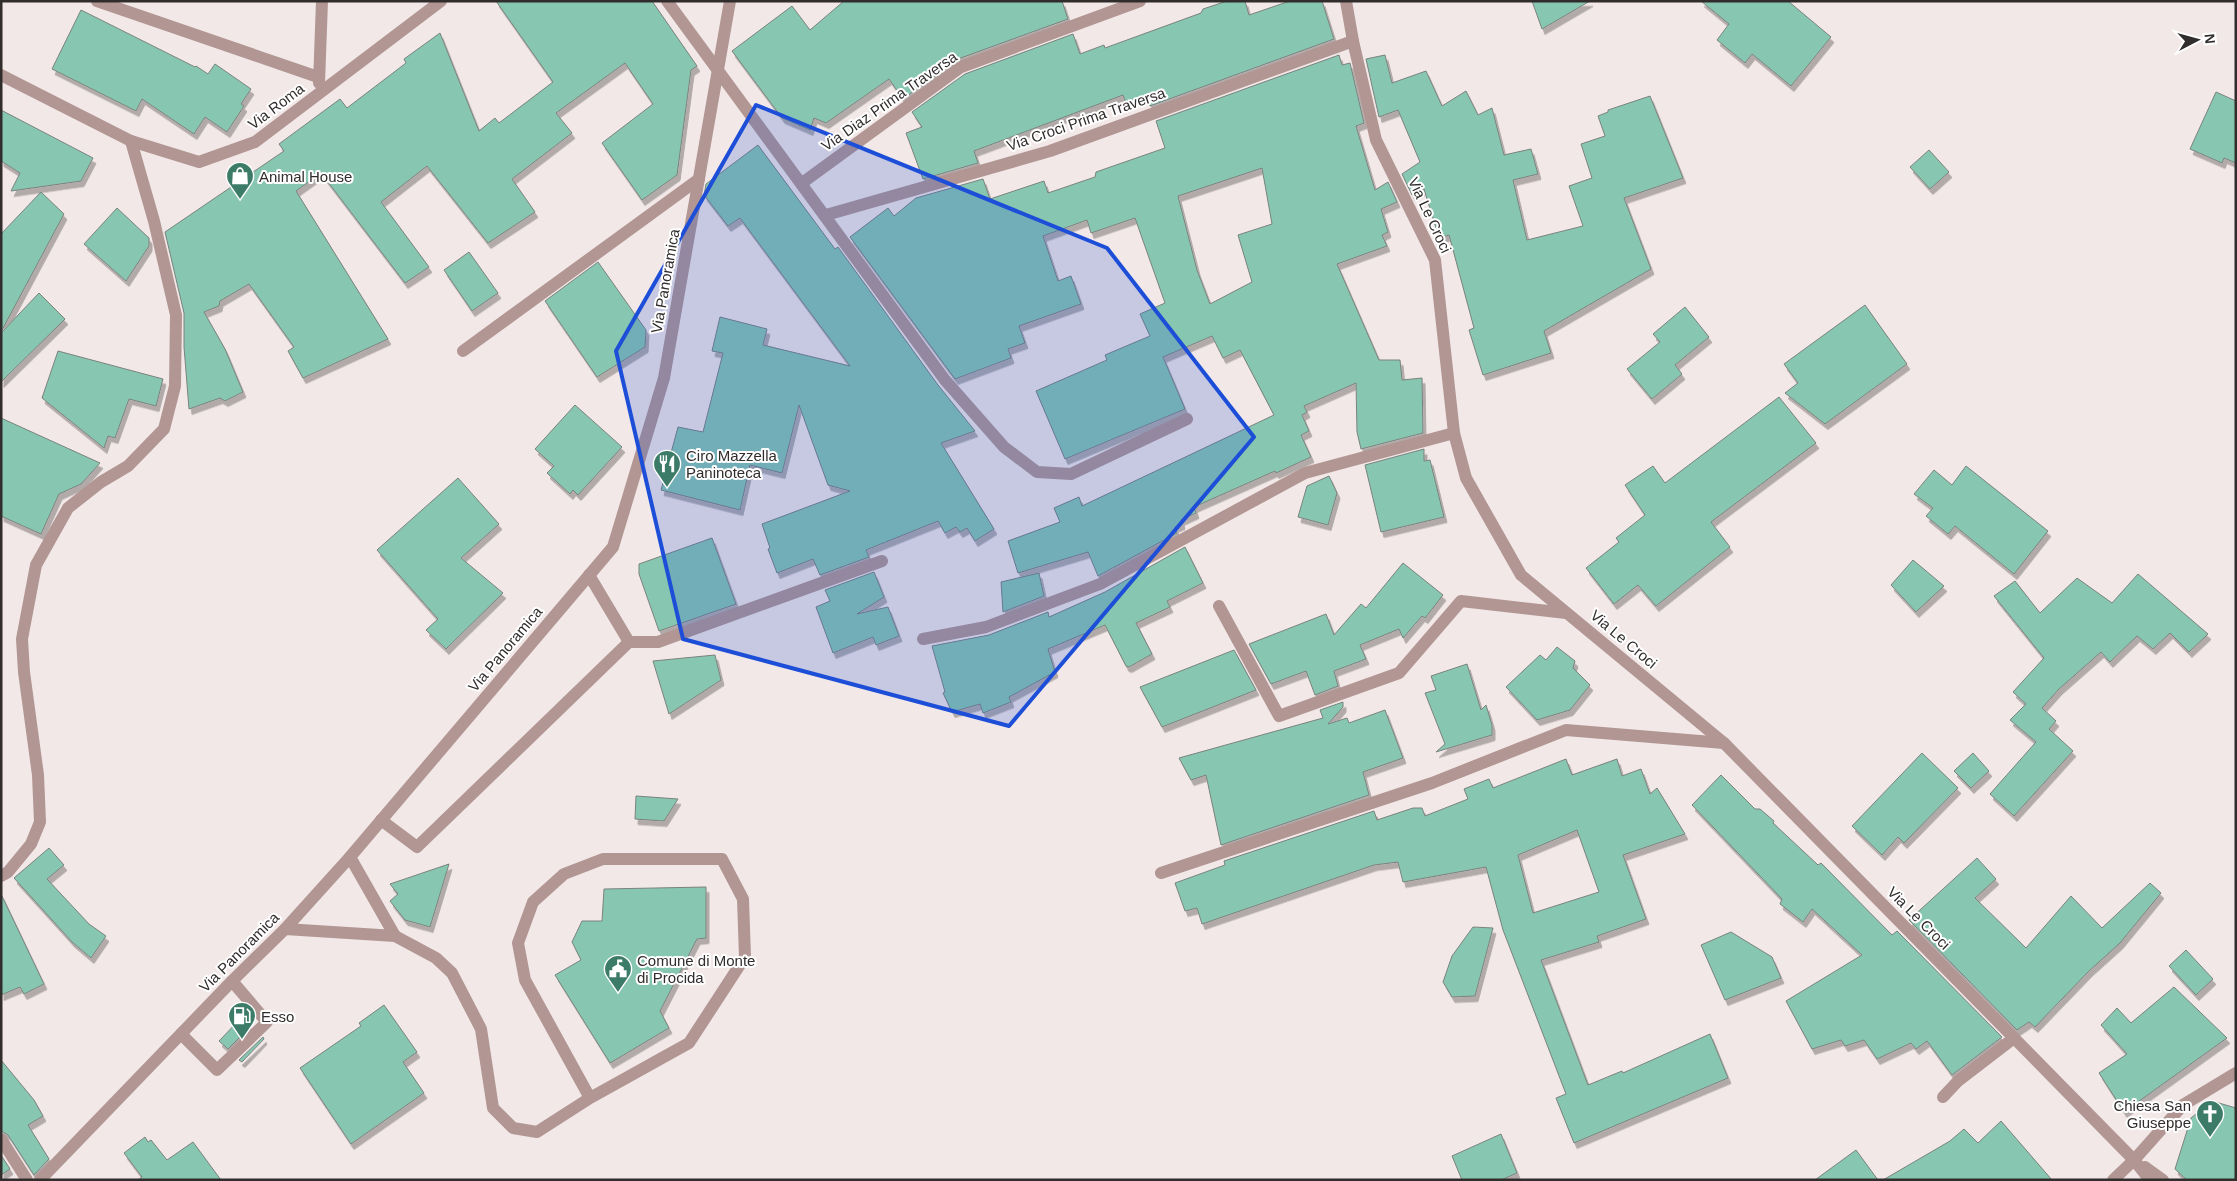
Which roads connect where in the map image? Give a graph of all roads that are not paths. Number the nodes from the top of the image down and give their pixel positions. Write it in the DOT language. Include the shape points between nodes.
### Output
graph roads {
  1 [pos="97,1"];
  2 [pos="322,1"];
  3 [pos="441,1"];
  4 [pos="667,1"];
  5 [pos="730,1"];
  6 [pos="1140,1"];
  7 [pos="1346,1"];
  8 [pos="1353,41"];
  9 [pos="718,72"];
  10 [pos="1,75"];
  11 [pos="318,76"];
  12 [pos="320,93"];
  13 [pos="131,141"];
  14 [pos="699,179"];
  15 [pos="802,183"];
  16 [pos="826,215"];
  17 [pos="463,351"];
  18 [pos="1186,419"];
  19 [pos="1454,433"];
  20 [pos="882,562"];
  21 [pos="589,575"];
  22 [pos="1219,606"];
  23 [pos="1566,613"];
  24 [pos="923,639"];
  25 [pos="628,642"];
  26 [pos="1724,743"];
  27 [pos="381,820"];
  28 [pos="350,857"];
  29 [pos="1161,874"];
  30 [pos="1,876"];
  31 [pos="285,929"];
  32 [pos="395,936"];
  33 [pos="232,981"];
  34 [pos="181,1034"];
  35 [pos="2014,1038"];
  36 [pos="2236,1074"];
  37 [pos="590,1098"];
  38 [pos="1943,1098"];
  39 [pos="1,1139"];
  40 [pos="2134,1160"];
  41 [pos="27,1180"];
  42 [pos="40,1180"];
  43 [pos="2113,1180"];
  44 [pos="2150,1180"];
  45 [pos="2162,1180"];
  1 -- 11 [label="street"];
  2 -- 11 [label="street"];
  3 -- 12 [label="street, Via Roma"];
  4 -- 9 [label="street"];
  5 -- 9 [label="street, Via Panoramica"];
  6 -- 15 [label="street, Via Diaz Prima Traversa" via="961,67"];
  7 -- 8 [label="street, Via Le Croci"];
  8 -- 16 [label="street, Via Croci Prima Traversa" via="1050,151"];
  8 -- 19 [label="street, Via Le Croci" via="1376,140 1435,260"];
  9 -- 14 [label="street, Via Panoramica"];
  9 -- 15 [label="street"];
  10 -- 13 [label="street, Via Roma"];
  11 -- 12 [label="street"];
  12 -- 13 [label="street, Via Roma" via="255,142 199,162"];
  13 -- 30 [label="street" via="176,315 175,386 164,429 128,466 68,508 36,565 22,639 38,775 40,822 31,844"];
  14 -- 17 [label="street"];
  14 -- 21 [label="street, Via Panoramica" via="664,378 612,547"];
  15 -- 16 [label="street"];
  16 -- 18 [label="street" via="945,380 1004,447 1037,472 1071,474"];
  19 -- 23 [label="street, Via Le Croci" via="1466,478 1521,575"];
  19 -- 24 [label="street" via="1305,473 1100,584 986,627"];
  20 -- 25 [label="street" via="658,642"];
  21 -- 25 [label="street"];
  21 -- 27 [label="street, Via Panoramica"];
  22 -- 23 [label="street" via="1279,716 1399,673 1461,601"];
  23 -- 26 [label="street, Via Le Croci"];
  25 -- 27 [label="street" via="417,847"];
  26 -- 29 [label="street" via="1566,730 1432,783"];
  26 -- 35 [label="street, Via Le Croci"];
  27 -- 28 [label="street, Via Panoramica"];
  28 -- 31 [label="street, Via Panoramica"];
  28 -- 32 [label="street"];
  31 -- 32 [label="street"];
  31 -- 33 [label="street, Via Panoramica"];
  32 -- 37 [label="street" via="436,958 452,973 481,1029 494,1108 513,1128 537,1132"];
  33 -- 34 [label="street, Via Panoramica"];
  33 -- 34 [label="street" via="267,1022 217,1070"];
  34 -- 42 [label="street, Via Panoramica"];
  35 -- 38 [label="street" via="1958,1080"];
  35 -- 40 [label="street, Via Le Croci"];
  36 -- 40 [label="street" via="2183,1105"];
  37 -- 37 [label="street" via="525,980 518,943 533,902 564,874 603,859 722,859 743,900 745,956 689,1043"];
  39 -- 41 [label="street"];
  40 -- 43 [label="street"];
  40 -- 44 [label="street"];
  40 -- 45 [label="street"];
}
